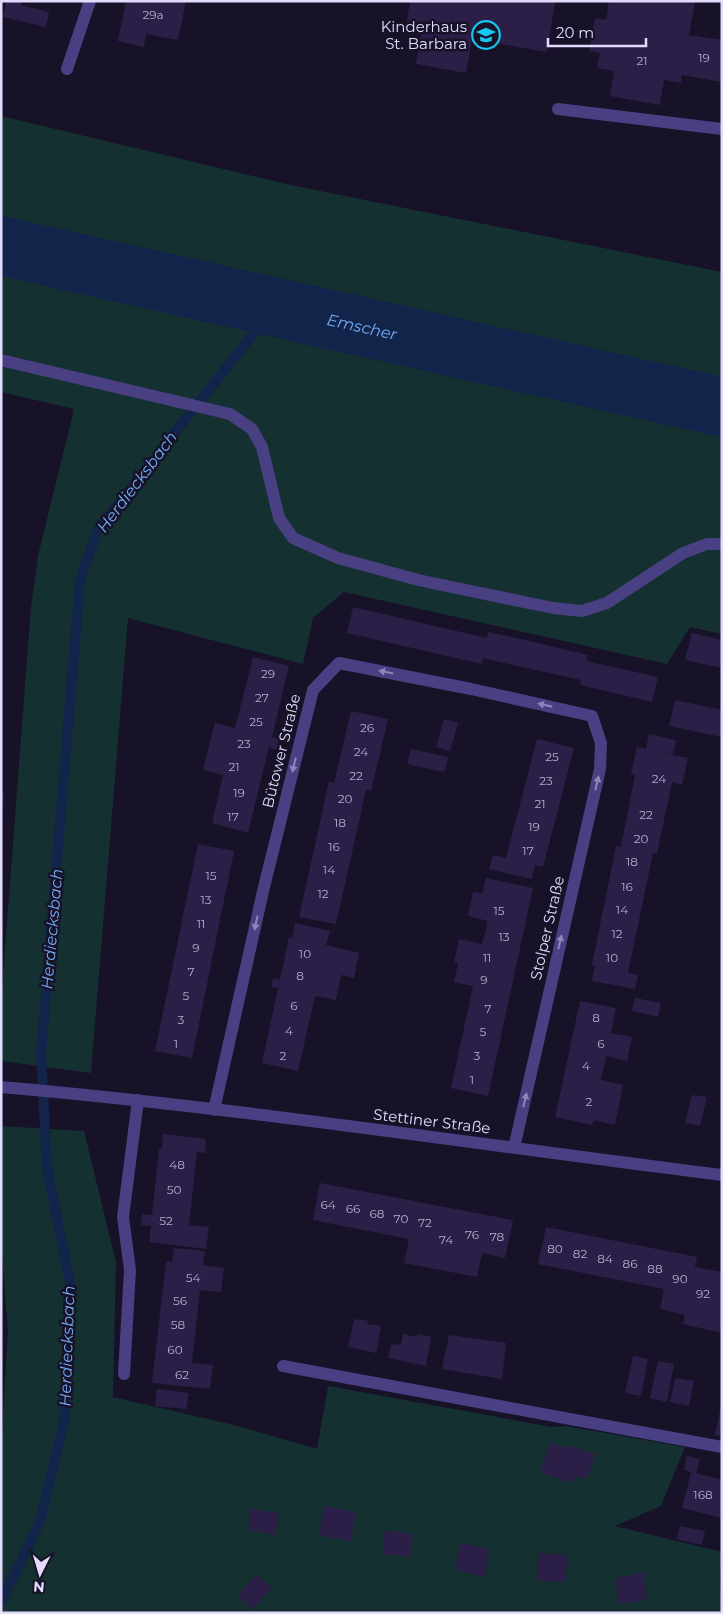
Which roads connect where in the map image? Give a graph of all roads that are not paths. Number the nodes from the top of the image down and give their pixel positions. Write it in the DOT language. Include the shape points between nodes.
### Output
graph roads {
  1 [pos="90,1"];
  2 [pos="67,68"];
  3 [pos="558,109"];
  4 [pos="722,129"];
  5 [pos="1,360"];
  6 [pos="722,544"];
  7 [pos="592,716"];
  8 [pos="1,1087"];
  9 [pos="138,1100"];
  10 [pos="214,1110"];
  11 [pos="514,1148"];
  12 [pos="722,1175"];
  13 [pos="283,1366"];
  14 [pos="124,1374"];
  15 [pos="722,1447"];
  1 -- 2 [label="street"];
  3 -- 4 [label="street"];
  5 -- 6 [label="street" via="230,414 252,429 262,447 279,518 293,538 338,558 418,580 582,611 607,602 683,553 707,544"];
  7 -- 10 [label="street, Bütower Straße, one-way" via="339,662 314,690 264,887"];
  11 -- 7 [label="street, Stolper Straße, one-way" via="600,769 601,743"];
  8 -- 9 [label="street, Stettiner Straße"];
  9 -- 10 [label="street, Stettiner Straße"];
  9 -- 14 [label="street" via="123,1217 130,1270"];
  10 -- 11 [label="street, Stettiner Straße"];
  11 -- 12 [label="street, Stettiner Straße"];
  13 -- 15 [label="street"];
}
